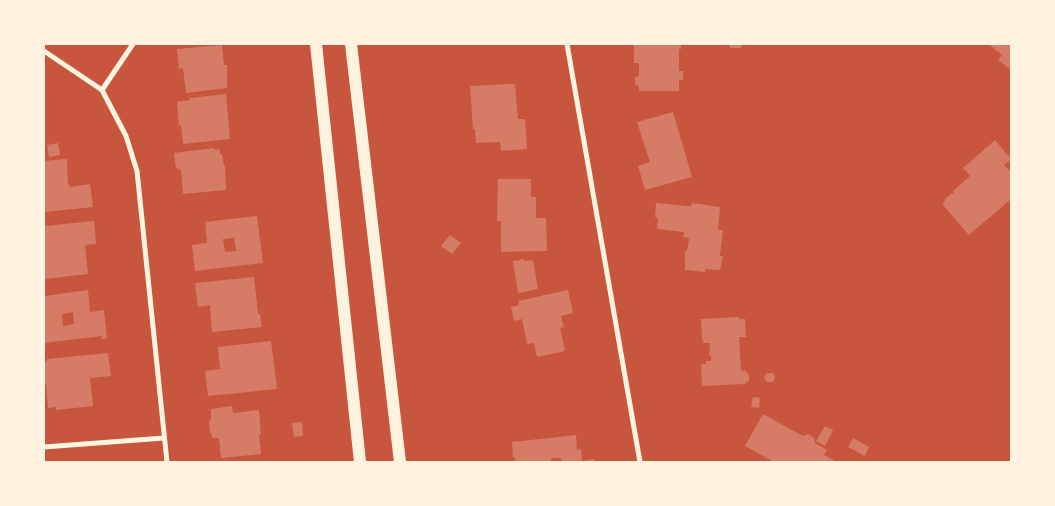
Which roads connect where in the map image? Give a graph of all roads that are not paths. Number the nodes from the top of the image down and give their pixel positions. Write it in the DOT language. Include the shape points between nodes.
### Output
graph roads {
  1 [pos="133,44"];
  2 [pos="316,44"];
  3 [pos="351,44"];
  4 [pos="567,44"];
  5 [pos="44,51"];
  6 [pos="102,90"];
  7 [pos="164,438"];
  8 [pos="44,447"];
  9 [pos="167,462"];
  10 [pos="360,462"];
  11 [pos="400,462"];
  12 [pos="640,462"];
  1 -- 6 [label="street"];
  2 -- 10 [label="main road"];
  3 -- 11 [label="main road"];
  4 -- 12 [label="street"];
  5 -- 6 [label="street"];
  6 -- 7 [label="street" via="126,136 137,171"];
  7 -- 8 [label="street"];
  7 -- 9 [label="street"];
}
